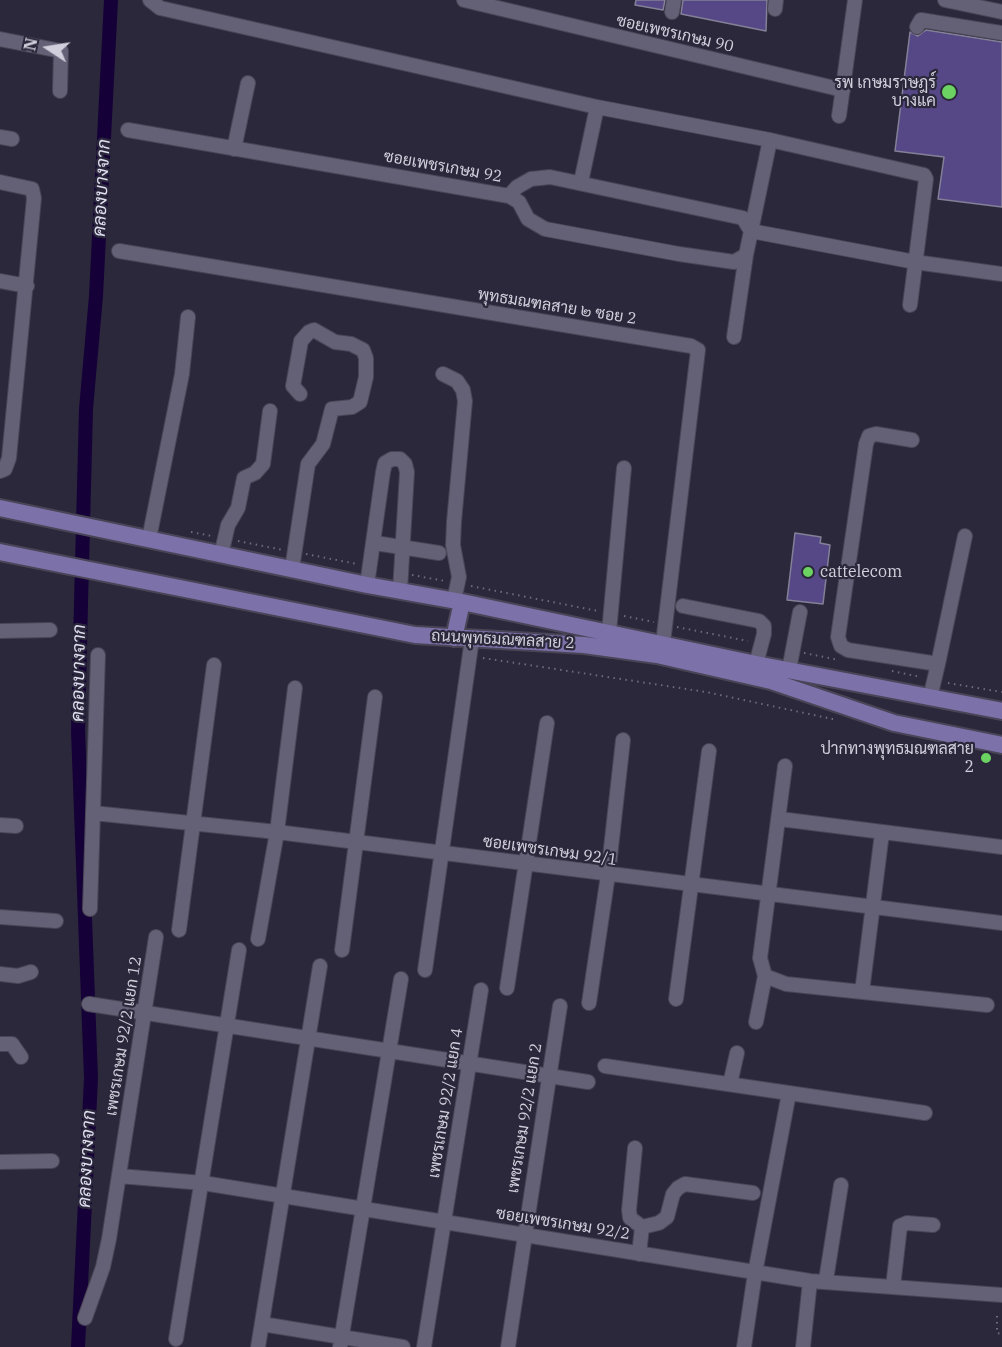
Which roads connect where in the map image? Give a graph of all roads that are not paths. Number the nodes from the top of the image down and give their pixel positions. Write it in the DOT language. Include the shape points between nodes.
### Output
graph roads {
  1 [pos="150,0"];
  2 [pos="464,0"];
  3 [pos="855,0"];
  4 [pos="945,0"];
  5 [pos="1002,12"];
  6 [pos="917,27"];
  7 [pos="1002,33"];
  8 [pos="0,39"];
  9 [pos="248,83"];
  10 [pos="843,90"];
  11 [pos="60,91"];
  12 [pos="597,107"];
  13 [pos="839,116"];
  14 [pos="128,130"];
  15 [pos="770,140"];
  16 [pos="234,149"];
  17 [pos="0,182"];
  18 [pos="581,182"];
  19 [pos="509,196"];
  20 [pos="751,231"];
  21 [pos="119,251"];
  22 [pos="746,255"];
  23 [pos="915,262"];
  24 [pos="1002,274"];
  25 [pos="0,281"];
  26 [pos="27,286"];
  27 [pos="910,305"];
  28 [pos="188,317"];
  29 [pos="734,337"];
  30 [pos="443,374"];
  31 [pos="300,394"];
  32 [pos="270,411"];
  33 [pos="912,440"];
  34 [pos="624,468"];
  35 [pos="0,471"];
  36 [pos="0,508"];
  37 [pos="965,537"];
  38 [pos="145,538"];
  39 [pos="375,543"];
  40 [pos="223,547"];
  41 [pos="404,548"];
  42 [pos="0,552"];
  43 [pos="439,553"];
  44 [pos="292,569"];
  45 [pos="368,585"];
  46 [pos="400,591"];
  47 [pos="458,595"];
  48 [pos="683,606"];
  49 [pos="801,612"];
  50 [pos="50,630"];
  51 [pos="0,632"];
  52 [pos="609,632"];
  53 [pos="454,638"];
  54 [pos="663,643"];
  55 [pos="471,648"];
  56 [pos="98,655"];
  57 [pos="214,664"];
  58 [pos="756,664"];
  59 [pos="938,664"];
  60 [pos="789,670"];
  61 [pos="295,688"];
  62 [pos="375,697"];
  63 [pos="930,698"];
  64 [pos="1002,711"];
  65 [pos="547,723"];
  66 [pos="623,740"];
  67 [pos="1002,745"];
  68 [pos="709,751"];
  69 [pos="785,766"];
  70 [pos="93,813"];
  71 [pos="780,819"];
  72 [pos="0,825"];
  73 [pos="195,825"];
  74 [pos="16,826"];
  75 [pos="276,832"];
  76 [pos="882,833"];
  77 [pos="357,843"];
  78 [pos="1002,847"];
  79 [pos="443,854"];
  80 [pos="526,864"];
  81 [pos="608,875"];
  82 [pos="692,886"];
  83 [pos="769,895"];
  84 [pos="873,907"];
  85 [pos="90,909"];
  86 [pos="0,917"];
  87 [pos="56,921"];
  88 [pos="1002,923"];
  89 [pos="179,930"];
  90 [pos="156,936"];
  91 [pos="258,939"];
  92 [pos="239,950"];
  93 [pos="342,950"];
  94 [pos="320,966"];
  95 [pos="425,970"];
  96 [pos="31,972"];
  97 [pos="0,974"];
  98 [pos="765,976"];
  99 [pos="401,979"];
  100 [pos="507,988"];
  101 [pos="481,990"];
  102 [pos="862,992"];
  103 [pos="676,999"];
  104 [pos="589,1003"];
  105 [pos="89,1004"];
  106 [pos="987,1005"];
  107 [pos="560,1006"];
  108 [pos="144,1012"];
  109 [pos="756,1022"];
  110 [pos="227,1025"];
  111 [pos="308,1038"];
  112 [pos="0,1044"];
  113 [pos="389,1051"];
  114 [pos="737,1053"];
  115 [pos="21,1057"];
  116 [pos="469,1063"];
  117 [pos="605,1066"];
  118 [pos="548,1075"];
  119 [pos="588,1082"];
  120 [pos="730,1084"];
  121 [pos="789,1093"];
  122 [pos="925,1113"];
  123 [pos="635,1148"];
  124 [pos="52,1161"];
  125 [pos="0,1162"];
  126 [pos="119,1176"];
  127 [pos="203,1183"];
  128 [pos="841,1185"];
  129 [pos="753,1193"];
  130 [pos="283,1196"];
  131 [pos="364,1210"];
  132 [pos="444,1222"];
  133 [pos="933,1225"];
  134 [pos="642,1227"];
  135 [pos="524,1234"];
  136 [pos="639,1254"];
  137 [pos="755,1273"];
  138 [pos="826,1280"];
  139 [pos="810,1281"];
  140 [pos="893,1287"];
  141 [pos="1002,1295"];
  142 [pos="85,1318"];
  143 [pos="262,1324"];
  144 [pos="176,1339"];
  145 [pos="340,1342"];
  146 [pos="258,1347"];
  147 [pos="403,1347"];
  148 [pos="423,1347"];
  149 [pos="508,1347"];
  150 [pos="744,1347"];
  151 [pos="803,1347"];
  1 -- 12 [label="street" via="160,8"];
  2 -- 10 [label="street, ซอยเพชรเกษม 90"];
  3 -- 10 [label="street"];
  4 -- 5 [label="street"];
  6 -- 7 [label="street" via="921,20"];
  8 -- 11 [label="street" via="61,51"];
  9 -- 16 [label="street"];
  10 -- 13 [label="street"];
  12 -- 15 [label="street"];
  12 -- 18 [label="street"];
  14 -- 16 [label="street, ซอยเพชรเกษม 92"];
  15 -- 20 [label="street"];
  15 -- 23 [label="street" via="924,175"];
  16 -- 19 [label="street, ซอยเพชรเกษม 92"];
  17 -- 26 [label="street" via="32,189"];
  18 -- 19 [label="street" via="550,177 531,179"];
  18 -- 20 [label="street" via="743,218"];
  19 -- 22 [label="street, ซอยเพชรเกษม 92" via="519,202 528,219 545,229 724,261 734,262"];
  20 -- 22 [label="street"];
  20 -- 23 [label="street"];
  21 -- 54 [label="street, พุทธมณฑลสาย ๒ ซอย 2" via="698,350"];
  22 -- 29 [label="street"];
  23 -- 24 [label="street"];
  23 -- 27 [label="street"];
  25 -- 26 [label="street"];
  26 -- 35 [label="street" via="9,458"];
  28 -- 38 [label="street" via="182,374"];
  30 -- 47 [label="street" via="457,381 465,401 453,545 459,565"];
  31 -- 44 [label="street" via="293,386 301,341 309,332 314,330 335,342 363,350 366,377 360,402 332,409 323,444 308,464"];
  32 -- 40 [label="street" via="263,464 244,478"];
  33 -- 59 [label="street" via="869,436 838,637 841,646 848,650"];
  34 -- 52 [label="street"];
  36 -- 38 [label="main road, ถนนพุทธมณฑลสาย 2"];
  37 -- 59 [label="street"];
  38 -- 40 [label="main road, ถนนพุทธมณฑลสาย 2"];
  39 -- 41 [label="street"];
  39 -- 41 [label="street" via="385,463 400,459 407,472"];
  39 -- 45 [label="street"];
  40 -- 44 [label="main road, ถนนพุทธมณฑลสาย 2"];
  41 -- 43 [label="street"];
  41 -- 46 [label="street"];
  42 -- 53 [label="main road, ถนนพุทธมณฑลสาย 2" via="404,633"];
  44 -- 45 [label="main road, ถนนพุทธมณฑลสาย 2"];
  45 -- 46 [label="main road, ถนนพุทธมณฑลสาย 2"];
  46 -- 47 [label="main road, ถนนพุทธมณฑลสาย 2"];
  47 -- 52 [label="main road, ถนนพุทธมณฑลสาย 2"];
  47 -- 53 [label="main road"];
  48 -- 58 [label="street" via="759,621 764,626"];
  49 -- 60 [label="street"];
  50 -- 51 [label="street"];
  52 -- 54 [label="main road, ถนนพุทธมณฑลสาย 2"];
  53 -- 55 [label="main road, ถนนพุทธมณฑลสาย 2"];
  54 -- 58 [label="main road, ถนนพุทธมณฑลสาย 2"];
  55 -- 67 [label="main road, ถนนพุทธมณฑลสาย 2" via="584,645 657,655 771,681 894,723"];
  55 -- 79 [label="street"];
  56 -- 70 [label="street"];
  57 -- 73 [label="street"];
  58 -- 60 [label="main road, ถนนพุทธมณฑลสาย 2"];
  59 -- 63 [label="street"];
  60 -- 63 [label="main road, ถนนพุทธมณฑลสาย 2"];
  61 -- 75 [label="street"];
  62 -- 77 [label="street"];
  63 -- 64 [label="main road, ถนนพุทธมณฑลสาย 2"];
  65 -- 80 [label="street"];
  66 -- 81 [label="street"];
  68 -- 82 [label="street"];
  69 -- 71 [label="street"];
  70 -- 73 [label="street, ซอยเพชรเกษม 92/1"];
  70 -- 85 [label="street"];
  71 -- 76 [label="street"];
  71 -- 83 [label="street"];
  72 -- 74 [label="street"];
  73 -- 75 [label="street, ซอยเพชรเกษม 92/1"];
  73 -- 89 [label="street"];
  75 -- 77 [label="street, ซอยเพชรเกษม 92/1"];
  75 -- 91 [label="street"];
  76 -- 78 [label="street"];
  76 -- 84 [label="street"];
  77 -- 79 [label="street, ซอยเพชรเกษม 92/1"];
  77 -- 93 [label="street"];
  79 -- 80 [label="street, ซอยเพชรเกษม 92/1"];
  79 -- 95 [label="street"];
  80 -- 81 [label="street, ซอยเพชรเกษม 92/1"];
  80 -- 100 [label="street"];
  81 -- 82 [label="street, ซอยเพชรเกษม 92/1"];
  81 -- 104 [label="street"];
  82 -- 83 [label="street, ซอยเพชรเกษม 92/1"];
  82 -- 103 [label="street"];
  83 -- 84 [label="street, ซอยเพชรเกษม 92/1"];
  83 -- 98 [label="street" via="760,958"];
  84 -- 88 [label="street, ซอยเพชรเกษม 92/1"];
  84 -- 102 [label="street"];
  86 -- 87 [label="street"];
  90 -- 108 [label="street, เพชรเกษม 92/2 แยก 12"];
  92 -- 110 [label="street"];
  94 -- 111 [label="street"];
  96 -- 97 [label="street" via="18,976"];
  98 -- 102 [label="street" via="786,984"];
  98 -- 109 [label="street"];
  99 -- 113 [label="street"];
  101 -- 116 [label="street, เพชรเกษม 92/2 แยก 4"];
  102 -- 106 [label="street"];
  105 -- 108 [label="street"];
  107 -- 118 [label="street, เพชรเกษม 92/2 แยก 2"];
  108 -- 110 [label="street"];
  108 -- 126 [label="street, เพชรเกษม 92/2 แยก 12"];
  110 -- 111 [label="street"];
  110 -- 127 [label="street"];
  111 -- 113 [label="street"];
  111 -- 130 [label="street"];
  112 -- 115 [label="street" via="12,1044"];
  113 -- 116 [label="street"];
  113 -- 131 [label="street"];
  114 -- 120 [label="street"];
  116 -- 118 [label="street"];
  116 -- 132 [label="street, เพชรเกษม 92/2 แยก 4"];
  117 -- 120 [label="street"];
  118 -- 119 [label="street"];
  118 -- 135 [label="street, เพชรเกษม 92/2 แยก 2"];
  120 -- 121 [label="street"];
  121 -- 122 [label="street"];
  121 -- 137 [label="street"];
  123 -- 134 [label="street" via="629,1210 630,1218"];
  124 -- 125 [label="street"];
  126 -- 127 [label="street, ซอยเพชรเกษม 92/2"];
  126 -- 142 [label="street, เพชรเกษม 92/2 แยก 12" via="103,1267"];
  127 -- 130 [label="street, ซอยเพชรเกษม 92/2"];
  127 -- 144 [label="street"];
  128 -- 138 [label="street"];
  129 -- 134 [label="street" via="685,1185 673,1194 667,1217"];
  130 -- 131 [label="street, ซอยเพชรเกษม 92/2"];
  130 -- 143 [label="street"];
  131 -- 132 [label="street, ซอยเพชรเกษม 92/2"];
  131 -- 145 [label="street"];
  132 -- 135 [label="street, ซอยเพชรเกษม 92/2"];
  132 -- 148 [label="street, เพชรเกษม 92/2 แยก 4"];
  133 -- 140 [label="street" via="900,1226"];
  134 -- 136 [label="street"];
  135 -- 136 [label="street, ซอยเพชรเกษม 92/2"];
  135 -- 149 [label="street, เพชรเกษม 92/2 แยก 2"];
  136 -- 137 [label="street, ซอยเพชรเกษม 92/2"];
  137 -- 139 [label="street, ซอยเพชรเกษม 92/2"];
  137 -- 150 [label="street"];
  138 -- 139 [label="street, ซอยเพชรเกษม 92/2"];
  138 -- 140 [label="street, ซอยเพชรเกษม 92/2"];
  139 -- 151 [label="street"];
  140 -- 141 [label="street, ซอยเพชรเกษม 92/2"];
  143 -- 145 [label="street"];
  143 -- 146 [label="street"];
  145 -- 147 [label="street"];
}
